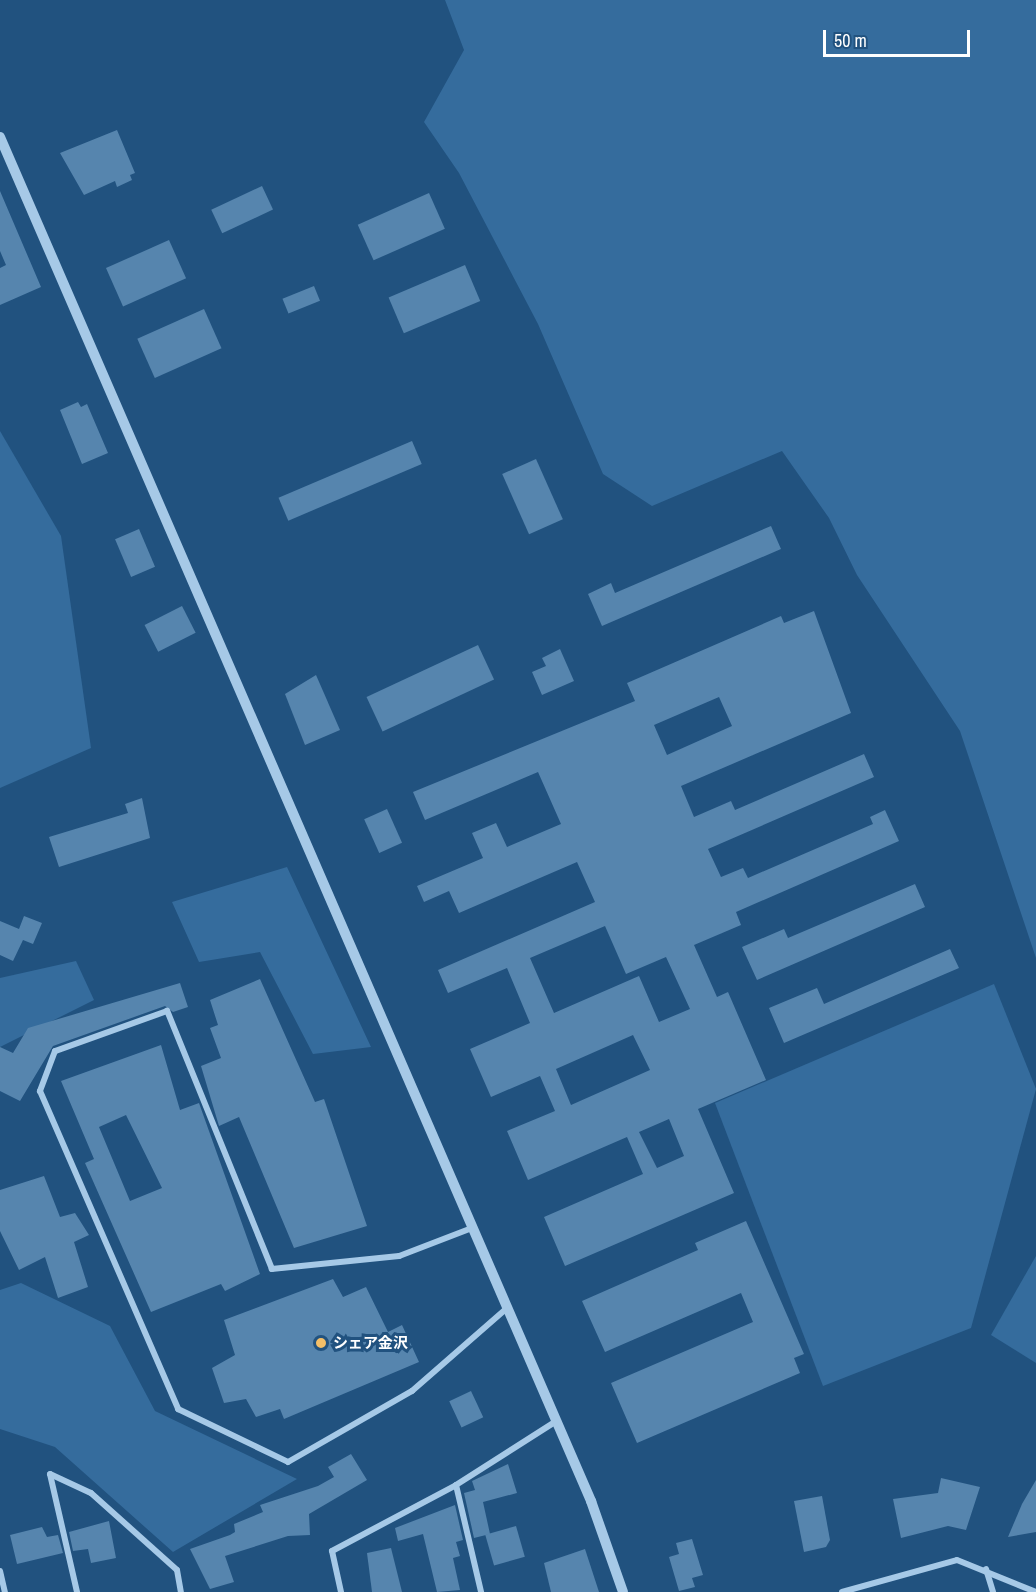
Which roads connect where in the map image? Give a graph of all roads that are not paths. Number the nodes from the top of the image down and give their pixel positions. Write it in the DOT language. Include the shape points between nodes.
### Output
graph roads {
  1 [pos="0,137"];
  2 [pos="472,1228"];
  3 [pos="507,1308"];
  4 [pos="555,1422"];
  5 [pos="456,1485"];
  6 [pos="986,1569"];
  7 [pos="0,1571"];
  8 [pos="861,1590"];
  9 [pos="5,1592"];
  10 [pos="77,1592"];
  11 [pos="181,1592"];
  12 [pos="341,1592"];
  13 [pos="481,1592"];
  14 [pos="622,1592"];
  15 [pos="842,1592"];
  16 [pos="993,1592"];
  17 [pos="1036,1592"];
  1 -- 2 [label="street"];
  2 -- 3 [label="street"];
  2 -- 3 [label="street" via="399,1256 272,1269 167,1011 55,1051 40,1091 178,1409 288,1462 412,1391"];
  3 -- 4 [label="street"];
  4 -- 5 [label="street"];
  4 -- 14 [label="street" via="595,1511"];
  5 -- 12 [label="street" via="332,1551"];
  5 -- 13 [label="street"];
  6 -- 8 [label="street" via="957,1560"];
  6 -- 16 [label="street"];
  6 -- 17 [label="street"];
  7 -- 9 [label="street"];
  8 -- 15 [label="street"];
  10 -- 11 [label="street" via="50,1474 91,1493 177,1570"];
}
